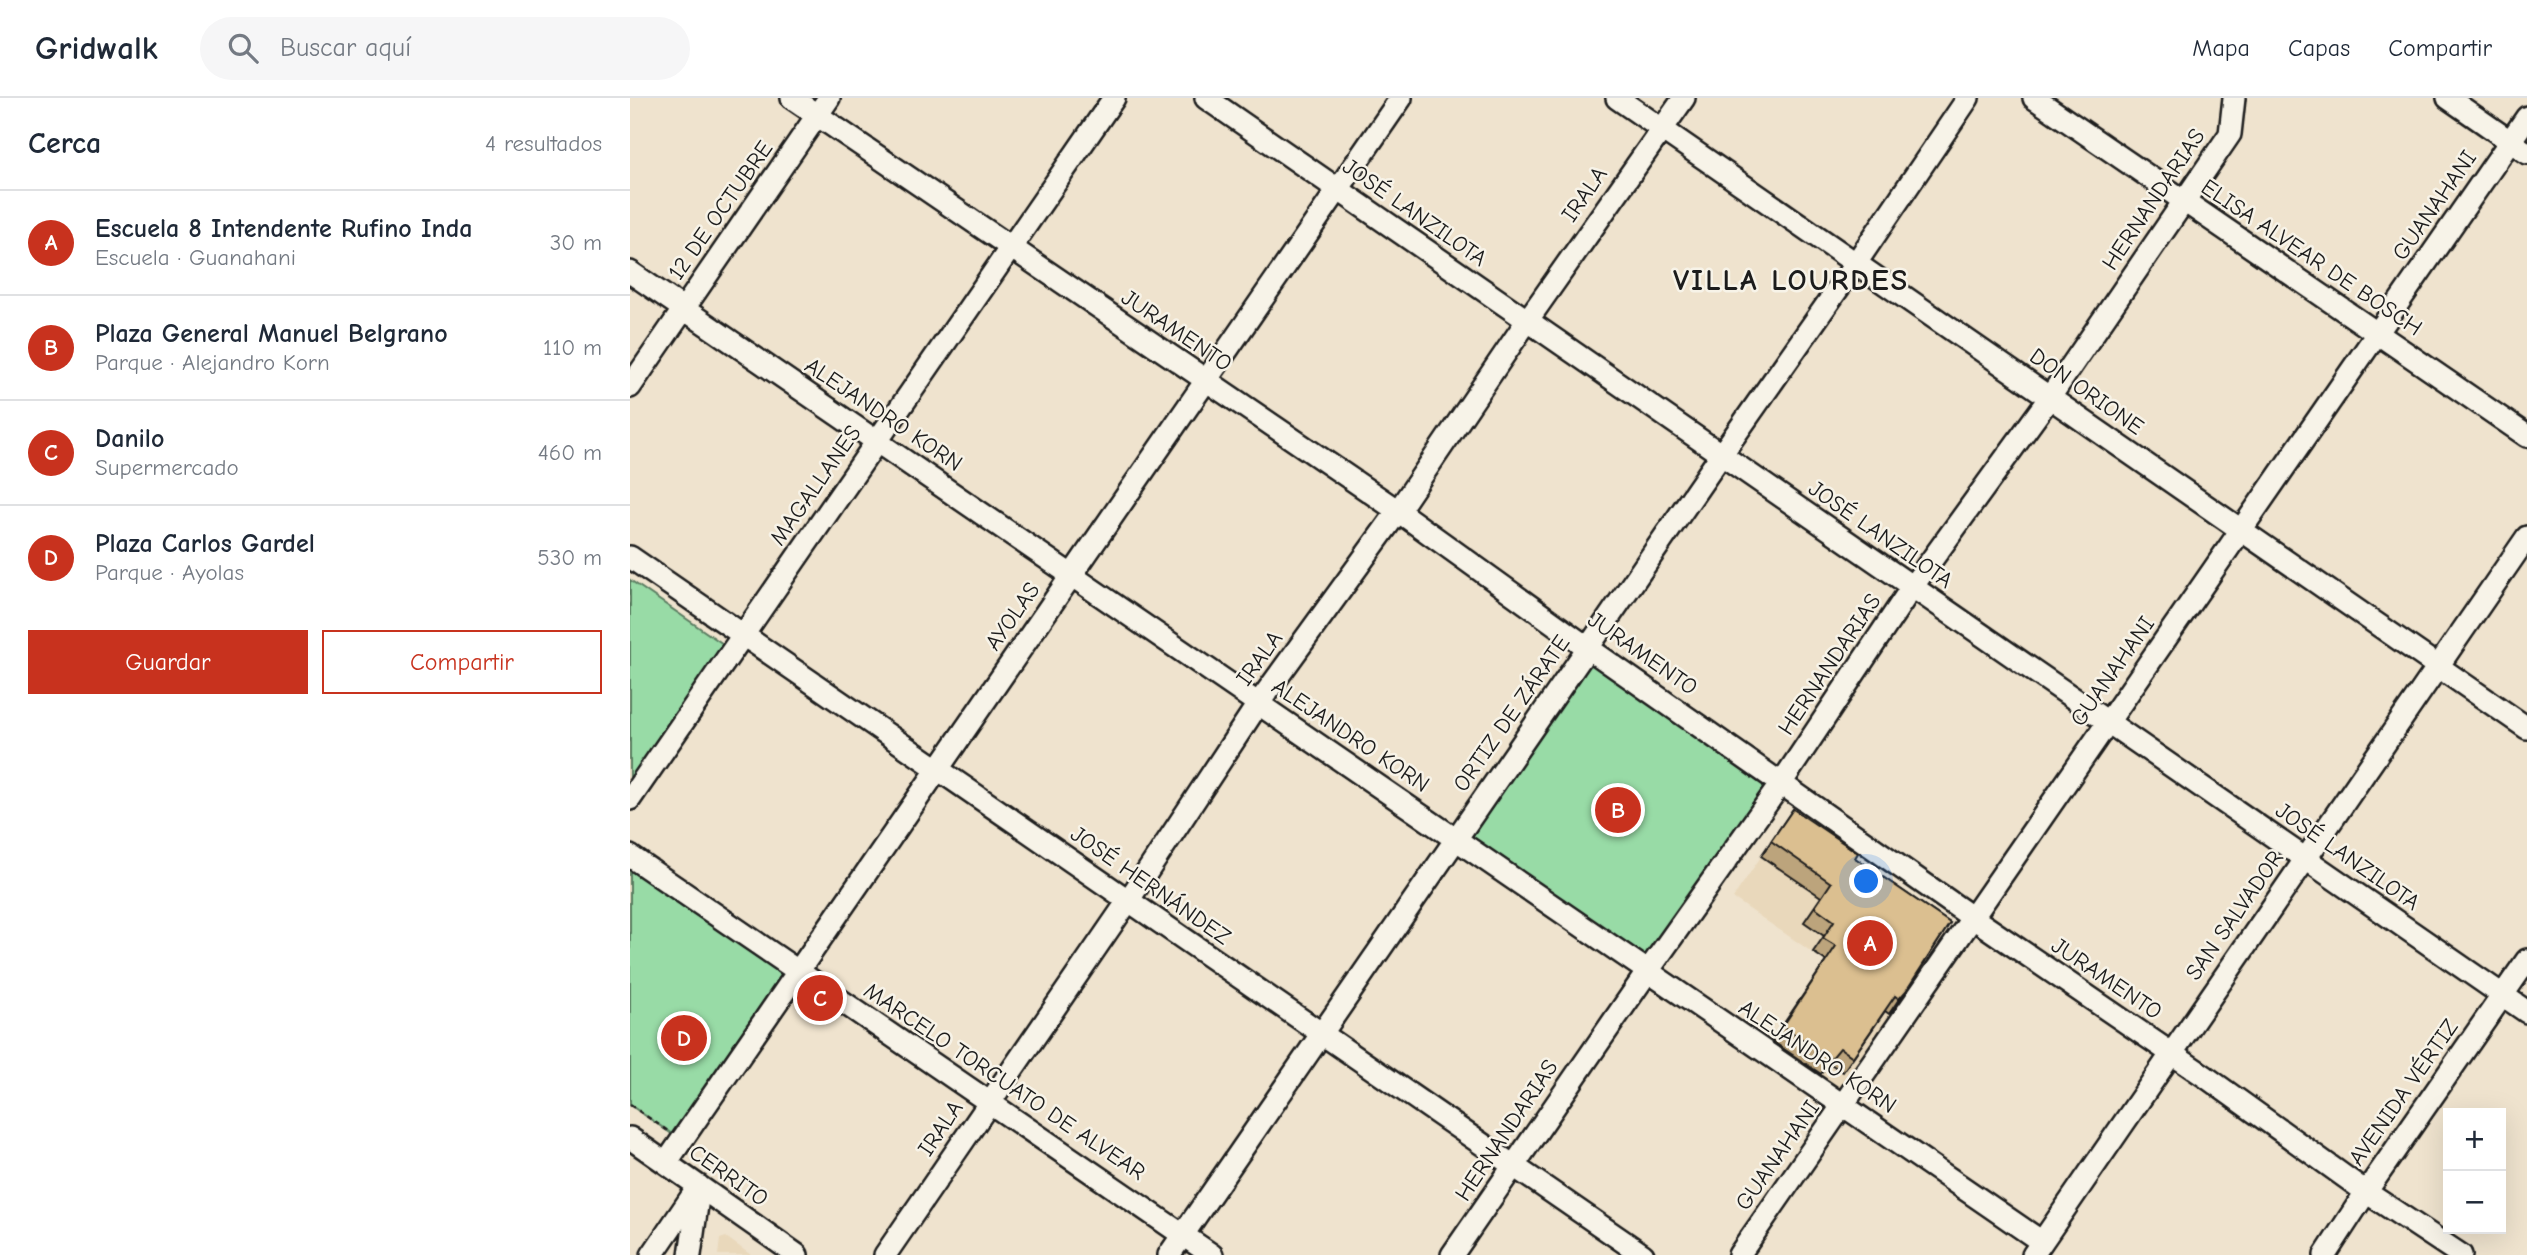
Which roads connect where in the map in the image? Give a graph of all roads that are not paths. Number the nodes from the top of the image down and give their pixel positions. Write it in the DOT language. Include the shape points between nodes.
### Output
graph roads {
  1 [pos="792,98"];
  2 [pos="1114,98"];
  3 [pos="1206,98"];
  4 [pos="1401,98"];
  5 [pos="1617,98"];
  6 [pos="1684,98"];
  7 [pos="1968,98"];
  8 [pos="2034,98"];
  9 [pos="2234,98"];
  10 [pos="2448,98"];
  11 [pos="823,107"];
  12 [pos="2527,117"];
  13 [pos="1662,129"];
  14 [pos="2519,147"];
  15 [pos="1337,190"];
  16 [pos="2184,201"];
  17 [pos="1011,248"];
  18 [pos="1856,263"];
  19 [pos="630,272"];
  20 [pos="684,309"];
  21 [pos="1527,321"];
  22 [pos="2378,333"];
  23 [pos="1206,381"];
  24 [pos="630,387"];
  25 [pos="2050,397"];
  26 [pos="2527,436"];
  27 [pos="877,442"];
  28 [pos="1721,455"];
  29 [pos="1398,511"];
  30 [pos="2242,530"];
  31 [pos="2527,537"];
  32 [pos="630,557"];
  33 [pos="1072,575"];
  34 [pos="1912,587"];
  35 [pos="743,635"];
  36 [pos="1588,648"];
  37 [pos="2439,665"];
  38 [pos="1258,704"];
  39 [pos="2108,722"];
  40 [pos="2527,727"];
  41 [pos="938,769"];
  42 [pos="1782,782"];
  43 [pos="630,799"];
  44 [pos="1455,839"];
  45 [pos="630,856"];
  46 [pos="2306,858"];
  47 [pos="1128,901"];
  48 [pos="1973,918"];
  49 [pos="2527,960"];
  50 [pos="799,971"];
  51 [pos="1648,971"];
  52 [pos="2502,995"];
  53 [pos="2527,1012"];
  54 [pos="1321,1033"];
  55 [pos="2171,1053"];
  56 [pos="989,1102"];
  57 [pos="1843,1105"];
  58 [pos="630,1138"];
  59 [pos="666,1163"];
  60 [pos="1513,1166"];
  61 [pos="699,1186"];
  62 [pos="2366,1192"];
  63 [pos="1182,1235"];
  64 [pos="2038,1248"];
  65 [pos="652,1255"];
  66 [pos="690,1255"];
  67 [pos="797,1255"];
  68 [pos="885,1255"];
  69 [pos="1169,1255"];
  70 [pos="1212,1255"];
  71 [pos="1452,1255"];
  72 [pos="1643,1255"];
  73 [pos="1739,1255"];
  74 [pos="2325,1255"];
  75 [pos="2461,1255"];
  1 -- 11 [label="street, JURAMENTO"];
  2 -- 17 [label="street, MAGALLANES"];
  3 -- 15 [label="street, JOSÉ LANZILOTA"];
  4 -- 15 [label="street, AYOLAS"];
  5 -- 13 [label="street, DON ORIONE"];
  6 -- 13 [label="street, IRALA"];
  7 -- 18 [label="street, ORTIZ DE ZÁRATE"];
  8 -- 16 [label="street, ELISA ALVEAR DE BOSCH"];
  9 -- 16 [label="street, HERNANDARIAS" via="2230,134"];
  10 -- 14 [label="street"];
  11 -- 17 [label="street, JURAMENTO"];
  11 -- 20 [label="street, 12 DE OCTUBRE"];
  12 -- 14 [label="street, GUANAHANI"];
  13 -- 18 [label="street, DON ORIONE"];
  13 -- 21 [label="street, IRALA"];
  14 -- 22 [label="street, GUANAHANI"];
  15 -- 21 [label="street, JOSÉ LANZILOTA"];
  15 -- 23 [label="street, AYOLAS"];
  16 -- 22 [label="street, ELISA ALVEAR DE BOSCH"];
  16 -- 25 [label="street, HERNANDARIAS"];
  17 -- 23 [label="street, JURAMENTO"];
  17 -- 27 [label="street, MAGALLANES"];
  18 -- 25 [label="street, DON ORIONE"];
  18 -- 28 [label="street, ORTIZ DE ZÁRATE"];
  19 -- 20 [label="street, ALEJANDRO KORN"];
  20 -- 24 [label="street, 12 DE OCTUBRE"];
  20 -- 27 [label="street, ALEJANDRO KORN"];
  21 -- 28 [label="street, JOSÉ LANZILOTA"];
  21 -- 29 [label="street, IRALA"];
  22 -- 26 [label="street, ELISA ALVEAR DE BOSCH"];
  22 -- 30 [label="street, GUANAHANI"];
  23 -- 29 [label="street, JURAMENTO"];
  23 -- 33 [label="street, AYOLAS"];
  25 -- 30 [label="street, DON ORIONE"];
  25 -- 34 [label="street, HERNANDARIAS"];
  27 -- 33 [label="street, ALEJANDRO KORN"];
  27 -- 35 [label="street, MAGALLANES"];
  28 -- 34 [label="street, JOSÉ LANZILOTA"];
  28 -- 36 [label="street, ORTIZ DE ZÁRATE"];
  29 -- 36 [label="street, JURAMENTO"];
  29 -- 38 [label="street, IRALA"];
  30 -- 37 [label="street, DON ORIONE"];
  30 -- 39 [label="street, GUANAHANI"];
  31 -- 37 [label="street, SAN SALVADOR"];
  32 -- 35 [label="street, JOSÉ HERNÁNDEZ"];
  33 -- 38 [label="street, ALEJANDRO KORN"];
  33 -- 41 [label="street, AYOLAS"];
  34 -- 39 [label="street, JOSÉ LANZILOTA"];
  34 -- 42 [label="street, HERNANDARIAS"];
  35 -- 41 [label="street, JOSÉ HERNÁNDEZ"];
  35 -- 43 [label="street, MAGALLANES"];
  36 -- 42 [label="street, JURAMENTO"];
  36 -- 44 [label="street, ORTIZ DE ZÁRATE"];
  37 -- 40 [label="street, DON ORIONE"];
  37 -- 46 [label="street, SAN SALVADOR"];
  38 -- 44 [label="street, ALEJANDRO KORN"];
  38 -- 47 [label="street, IRALA"];
  39 -- 46 [label="street, JOSÉ LANZILOTA"];
  39 -- 48 [label="street, GUANAHANI"];
  41 -- 47 [label="street, JOSÉ HERNÁNDEZ"];
  41 -- 50 [label="street, AYOLAS"];
  42 -- 48 [label="street, JURAMENTO"];
  42 -- 51 [label="street, HERNANDARIAS"];
  44 -- 51 [label="street, ALEJANDRO KORN"];
  44 -- 54 [label="street, ORTIZ DE ZÁRATE"];
  45 -- 50 [label="street, MARCELO TORCUATO DE ALVEAR"];
  46 -- 52 [label="street, JOSÉ LANZILOTA"];
  46 -- 55 [label="street, SAN SALVADOR"];
  47 -- 54 [label="street, JOSÉ HERNÁNDEZ"];
  47 -- 56 [label="street, IRALA"];
  48 -- 55 [label="street, JURAMENTO"];
  48 -- 57 [label="street, GUANAHANI"];
  49 -- 52 [label="street, AVENIDA VÉRTIZ"];
  50 -- 56 [label="street, MARCELO TORCUATO DE ALVEAR"];
  50 -- 59 [label="street, AYOLAS"];
  51 -- 57 [label="street, ALEJANDRO KORN"];
  51 -- 60 [label="street, HERNANDARIAS"];
  52 -- 53 [label="street, JOSÉ LANZILOTA"];
  52 -- 62 [label="street, AVENIDA VÉRTIZ"];
  54 -- 60 [label="street, JOSÉ HERNÁNDEZ"];
  54 -- 63 [label="street, ORTIZ DE ZÁRATE"];
  55 -- 62 [label="street, JURAMENTO"];
  55 -- 64 [label="street, SAN SALVADOR"];
  56 -- 63 [label="street, MARCELO TORCUATO DE ALVEAR"];
  56 -- 68 [label="street, IRALA"];
  57 -- 64 [label="street, ALEJANDRO KORN"];
  57 -- 73 [label="street, GUANAHANI"];
  58 -- 59 [label="street, CERRITO"];
  59 -- 61 [label="street, CERRITO"];
  60 -- 71 [label="street, HERNANDARIAS"];
  60 -- 72 [label="street, JOSÉ HERNÁNDEZ"];
  61 -- 65 [label="street"];
  61 -- 66 [label="street"];
  61 -- 67 [label="street, CERRITO"];
  62 -- 74 [label="street, AVENIDA VÉRTIZ"];
  62 -- 75 [label="street, JURAMENTO"];
  63 -- 69 [label="street, ORTIZ DE ZÁRATE"];
  63 -- 70 [label="street, MARCELO TORCUATO DE ALVEAR"];
}
